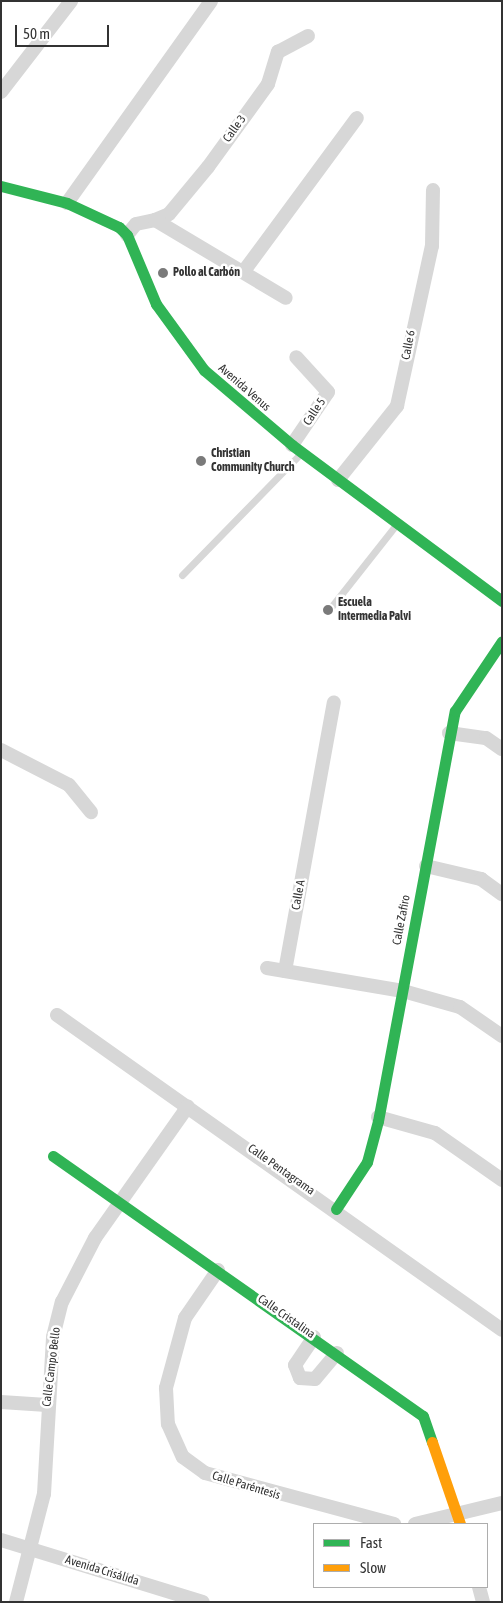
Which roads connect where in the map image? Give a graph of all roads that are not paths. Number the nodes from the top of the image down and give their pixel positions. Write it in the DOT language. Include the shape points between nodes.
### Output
graph roads {
  1 [pos="71,1"];
  2 [pos="211,1"];
  3 [pos="308,36"];
  4 [pos="1,92"];
  5 [pos="357,118"];
  6 [pos="1,186"];
  7 [pos="433,190"];
  8 [pos="67,203"];
  9 [pos="155,220"];
  10 [pos="127,235"];
  11 [pos="244,271"];
  12 [pos="286,298"];
  13 [pos="296,357"];
  14 [pos="296,449"];
  15 [pos="338,480"];
  16 [pos="397,525"];
  17 [pos="182,576"];
  18 [pos="502,602"];
  19 [pos="328,610"];
  20 [pos="502,641"];
  21 [pos="334,702"];
  22 [pos="449,733"];
  23 [pos="502,749"];
  24 [pos="1,750"];
  25 [pos="92,812"];
  26 [pos="426,866"];
  27 [pos="502,894"];
  28 [pos="267,968"];
  29 [pos="285,971"];
  30 [pos="402,991"];
  31 [pos="57,1015"];
  32 [pos="502,1036"];
  33 [pos="188,1106"];
  34 [pos="378,1117"];
  35 [pos="53,1156"];
  36 [pos="502,1180"];
  37 [pos="122,1203"];
  38 [pos="336,1209"];
  39 [pos="218,1270"];
  40 [pos="502,1330"];
  41 [pos="314,1337"];
  42 [pos="336,1353"];
  43 [pos="1,1402"];
  44 [pos="47,1405"];
  45 [pos="502,1503"];
  46 [pos="459,1519"];
  47 [pos="390,1523"];
  48 [pos="424,1523"];
  49 [pos="1,1540"];
  50 [pos="32,1549"];
  51 [pos="479,1588"];
  52 [pos="16,1602"];
  53 [pos="203,1602"];
  54 [pos="483,1602"];
  1 -- 4 [label="street"];
  2 -- 8 [label="street"];
  3 -- 9 [label="street, Calle 3" via="278,52 268,84 208,167 169,214"];
  5 -- 11 [label="street"];
  6 -- 8 [label="street, Avenida Venus"];
  7 -- 15 [label="street, Calle 6" via="432,246 397,406"];
  8 -- 10 [label="street, Avenida Venus" via="104,217"];
  9 -- 10 [label="street, Calle 3" via="136,224"];
  9 -- 11 [label="street"];
  10 -- 14 [label="street, Avenida Venus" via="156,304 185,348 234,399"];
  11 -- 12 [label="street"];
  13 -- 14 [label="street, Calle 5" via="328,392"];
  14 -- 15 [label="street, Avenida Venus"];
  14 -- 17 [label="lane"];
  15 -- 16 [label="street, Avenida Venus"];
  16 -- 18 [label="street, Avenida Venus"];
  16 -- 19 [label="lane"];
  20 -- 22 [label="street, Calle Zafiro" via="468,686"];
  21 -- 29 [label="street, Calle A"];
  22 -- 23 [label="street" via="486,738"];
  22 -- 26 [label="street, Calle Zafiro"];
  24 -- 25 [label="street" via="69,785"];
  26 -- 27 [label="street" via="481,879"];
  26 -- 30 [label="street, Calle Zafiro"];
  28 -- 29 [label="street"];
  29 -- 30 [label="street"];
  30 -- 32 [label="street" via="460,1007"];
  30 -- 34 [label="street, Calle Zafiro"];
  31 -- 33 [label="street, Calle Pentagrama"];
  33 -- 37 [label="street, Calle Campo Bello"];
  33 -- 38 [label="street, Calle Pentagrama"];
  34 -- 36 [label="street" via="435,1133"];
  34 -- 38 [label="street, Calle Zafiro" via="367,1162"];
  35 -- 37 [label="street, Calle Cristalina"];
  37 -- 39 [label="street, Calle Cristalina"];
  37 -- 44 [label="street, Calle Campo Bello" via="95,1238 62,1302 53,1337"];
  38 -- 40 [label="street, Calle Pentagrama"];
  39 -- 41 [label="street, Calle Cristalina"];
  39 -- 47 [label="street, Calle Paréntesis" via="185,1318 166,1388 168,1424 183,1457 205,1473"];
  41 -- 42 [label="street, Calle Cristalina"];
  41 -- 42 [label="street" via="295,1365 300,1378 316,1379"];
  42 -- 46 [label="street, Calle Cristalina" via="423,1416"];
  43 -- 44 [label="street"];
  44 -- 50 [label="street, Calle Campo Bello" via="44,1494"];
  45 -- 46 [label="street"];
  46 -- 48 [label="street"];
  49 -- 50 [label="street, Avenida Crisálida"];
  50 -- 52 [label="street, Calle Campo Bello"];
  50 -- 53 [label="street, Avenida Crisálida"];
  51 -- 54 [label="street"];
}
